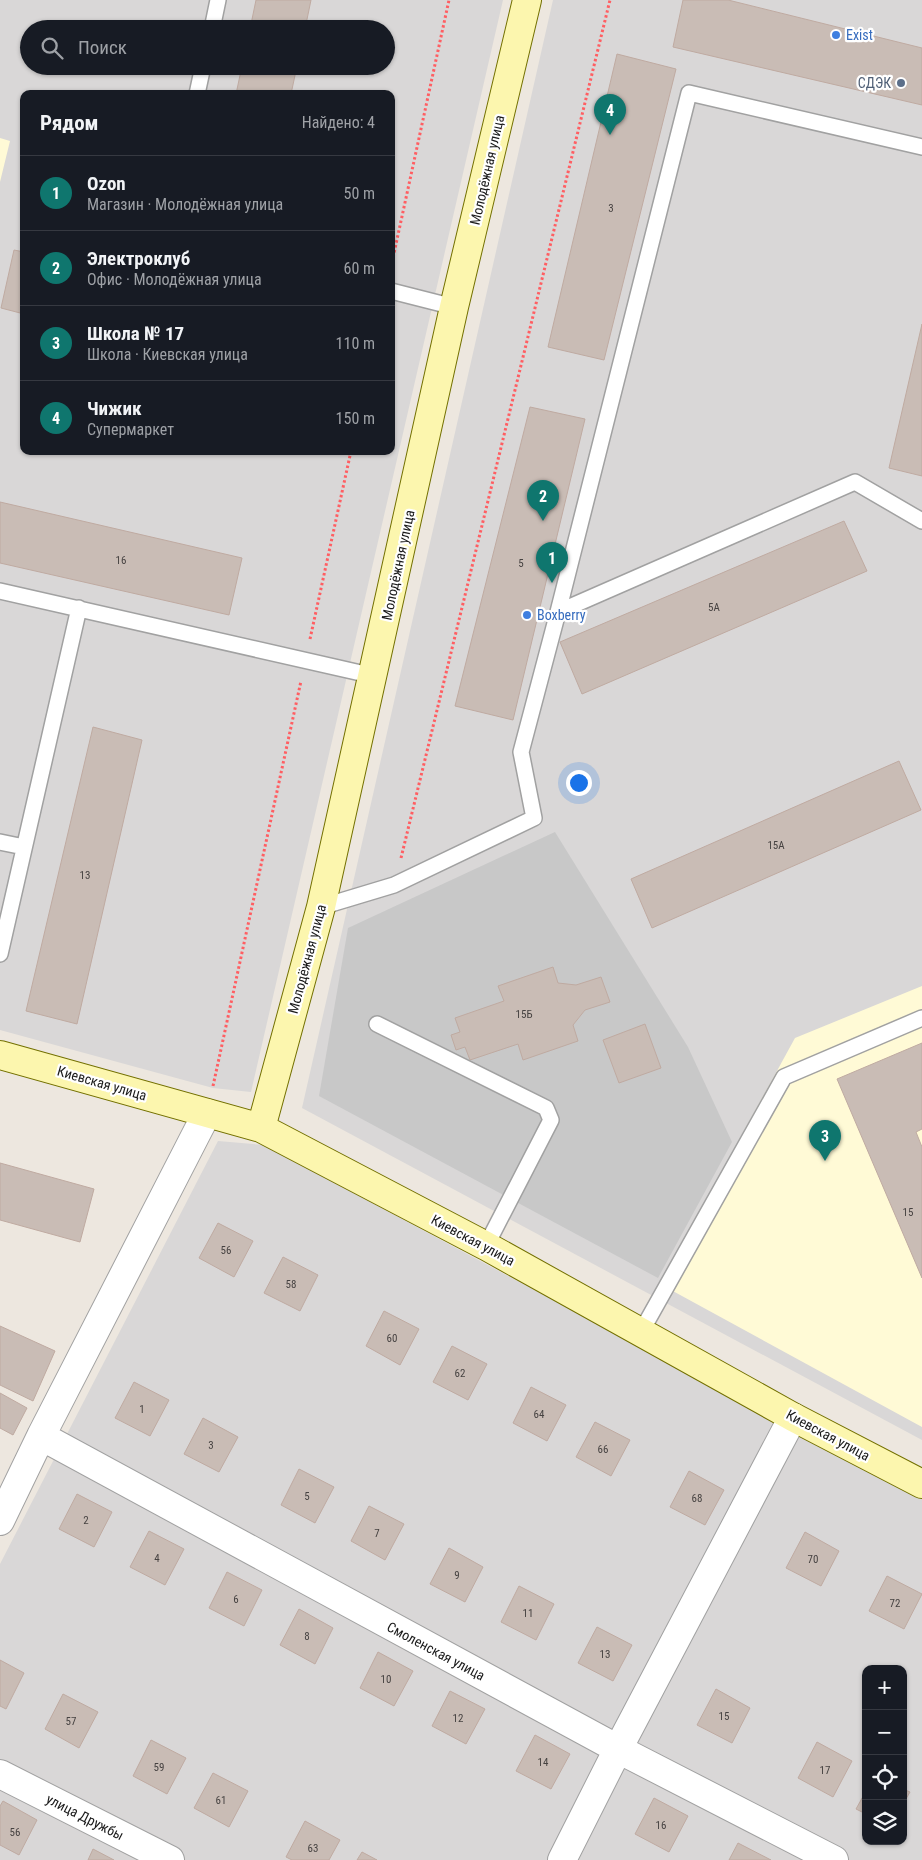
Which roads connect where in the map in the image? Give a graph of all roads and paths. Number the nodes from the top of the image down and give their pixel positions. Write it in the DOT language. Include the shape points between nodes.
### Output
graph roads {
  1 [pos="218,0"];
  2 [pos="449,0"];
  3 [pos="527,0"];
  4 [pos="610,0"];
  5 [pos="214,20"];
  6 [pos="201,75"];
  7 [pos="198,90"];
  8 [pos="922,147"];
  9 [pos="395,249"];
  10 [pos="395,292"];
  11 [pos="454,307"];
  12 [pos="350,455"];
  13 [pos="922,521"];
  14 [pos="0,591"];
  15 [pos="79,608"];
  16 [pos="558,612"];
  17 [pos="306,660"];
  18 [pos="374,676"];
  19 [pos="0,842"];
  20 [pos="24,847"];
  21 [pos="394,885"];
  22 [pos="322,907"];
  23 [pos="0,954"];
  24 [pos="922,1018"];
  25 [pos="377,1024"];
  26 [pos="0,1054"];
  27 [pos="210,1100"];
  28 [pos="262,1128"];
  29 [pos="486,1246"];
  30 [pos="641,1332"];
  31 [pos="793,1417"];
  32 [pos="41,1436"];
  33 [pos="922,1484"];
  34 [pos="0,1521"];
  35 [pos="618,1749"];
  36 [pos="0,1774"];
  37 [pos="170,1860"];
  38 [pos="562,1860"];
  39 [pos="834,1860"];
  1 -- 5 [label="lane"];
  2 -- 9 [label="path"];
  3 -- 11 [label="street, Молодёжная улица"];
  4 -- 21 [label="path"];
  6 -- 7 [label="lane"];
  8 -- 16 [label="lane" via="689,93"];
  10 -- 11 [label="lane"];
  11 -- 18 [label="street, Молодёжная улица"];
  12 -- 17 [label="path"];
  13 -- 16 [label="lane" via="855,482"];
  14 -- 15 [label="lane"];
  15 -- 17 [label="lane"];
  15 -- 20 [label="lane"];
  16 -- 21 [label="lane" via="520,752 534,818"];
  17 -- 18 [label="lane"];
  17 -- 27 [label="path"];
  18 -- 22 [label="street, Молодёжная улица"];
  19 -- 20 [label="lane"];
  20 -- 23 [label="lane"];
  21 -- 22 [label="lane"];
  22 -- 28 [label="street, Молодёжная улица"];
  24 -- 30 [label="lane" via="784,1077"];
  25 -- 29 [label="lane" via="546,1108 551,1120"];
  26 -- 27 [label="street, Киевская улица"];
  27 -- 28 [label="street, Киевская улица"];
  27 -- 32 [label="street"];
  28 -- 29 [label="street, Киевская улица"];
  29 -- 30 [label="street, Киевская улица"];
  30 -- 31 [label="street, Киевская улица"];
  31 -- 33 [label="street, Киевская улица"];
  31 -- 35 [label="street"];
  32 -- 34 [label="street"];
  32 -- 35 [label="street, Смоленская улица"];
  35 -- 38 [label="street"];
  35 -- 39 [label="street, Смоленская улица"];
  36 -- 37 [label="street, улица Дружбы"];
}
